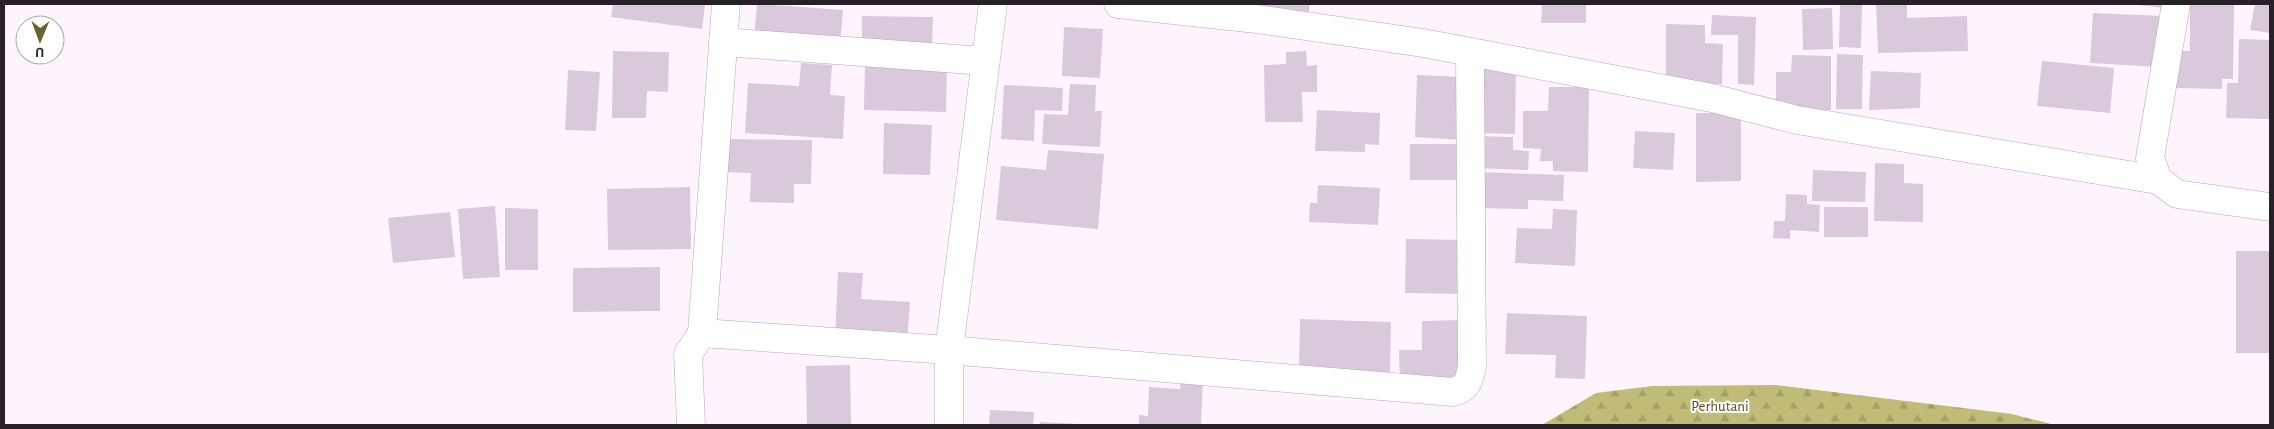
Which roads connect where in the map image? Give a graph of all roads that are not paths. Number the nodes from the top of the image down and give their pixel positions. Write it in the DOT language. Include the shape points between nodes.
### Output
graph roads {
  1 [pos="726,4"];
  2 [pos="993,4"];
  3 [pos="1118,4"];
  4 [pos="2176,4"];
  5 [pos="1318,16"];
  6 [pos="723,42"];
  7 [pos="1470,52"];
  8 [pos="984,61"];
  9 [pos="2158,180"];
  10 [pos="2270,207"];
  11 [pos="702,333"];
  12 [pos="949,350"];
  13 [pos="691,425"];
  14 [pos="949,425"];
  1 -- 6 [label="street"];
  2 -- 8 [label="street"];
  3 -- 5 [label="street"];
  4 -- 9 [label="street" via="2150,158"];
  5 -- 7 [label="street"];
  6 -- 8 [label="street"];
  6 -- 11 [label="street"];
  7 -- 9 [label="street" via="1712,98 1797,120"];
  7 -- 12 [label="street" via="1472,367 1468,384 1460,390 1424,390"];
  8 -- 12 [label="street"];
  9 -- 10 [label="street" via="2177,194"];
  11 -- 12 [label="street"];
  11 -- 13 [label="street" via="688,354"];
  12 -- 14 [label="street"];
}
